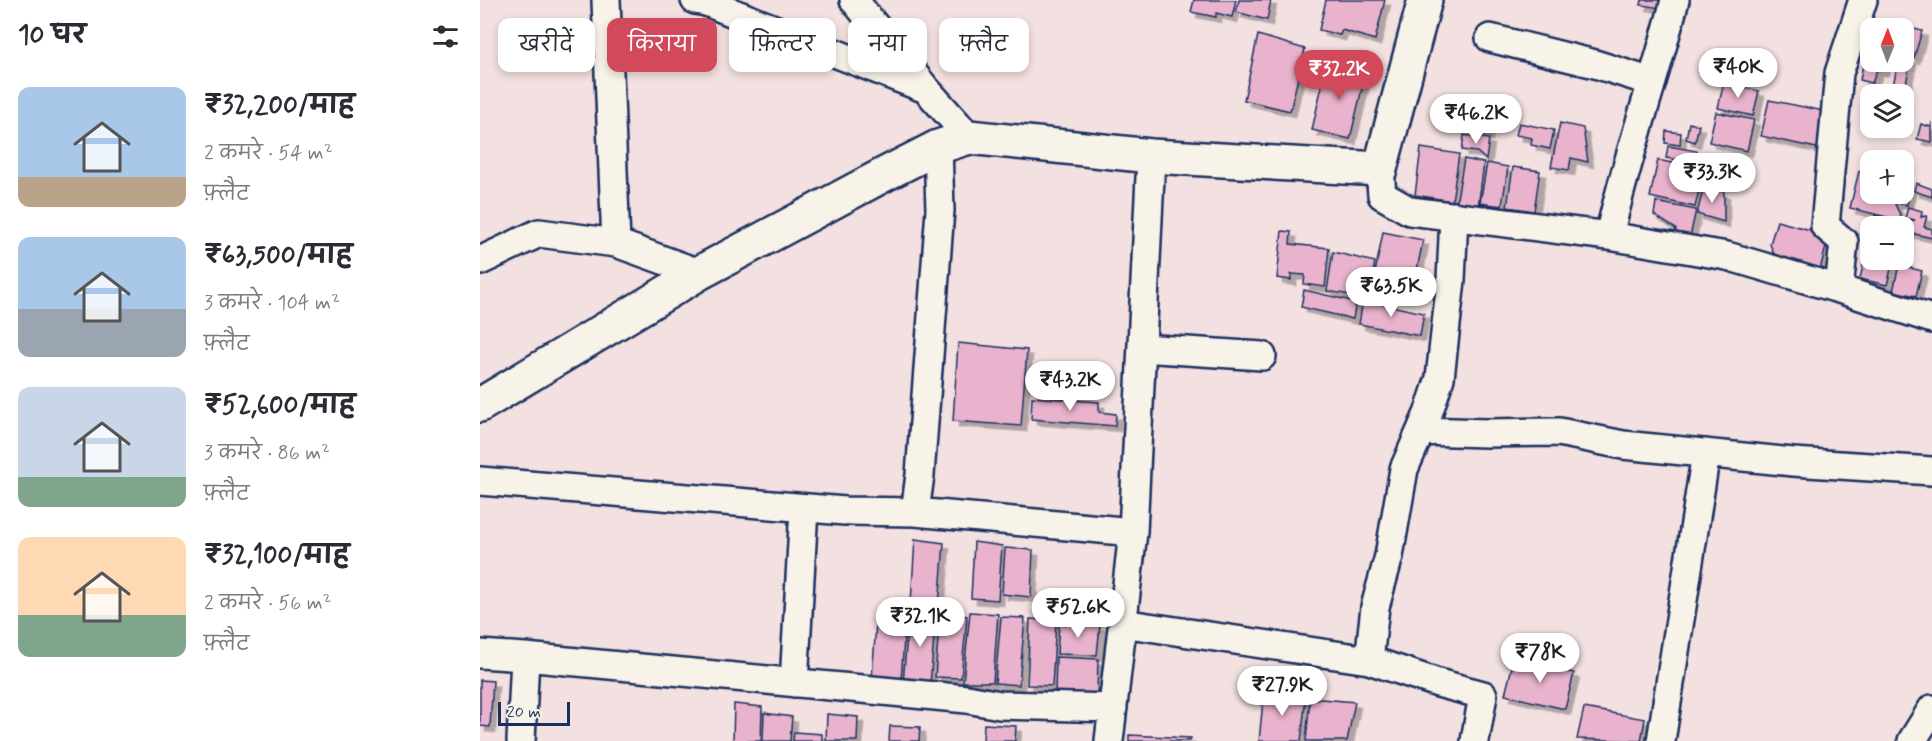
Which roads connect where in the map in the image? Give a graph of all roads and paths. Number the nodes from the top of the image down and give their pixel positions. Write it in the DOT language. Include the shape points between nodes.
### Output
graph roads {
  1 [pos="606,0"];
  2 [pos="695,0"];
  3 [pos="854,0"];
  4 [pos="1425,0"];
  5 [pos="1675,0"];
  6 [pos="1863,0"];
  7 [pos="1490,38"];
  8 [pos="1652,82"];
  9 [pos="926,89"];
  10 [pos="969,137"];
  11 [pos="938,147"];
  12 [pos="1151,156"];
  13 [pos="1380,169"];
  14 [pos="1454,216"];
  15 [pos="1609,236"];
  16 [pos="616,243"];
  17 [pos="480,261"];
  18 [pos="699,273"];
  19 [pos="1839,289"];
  20 [pos="1932,319"];
  21 [pos="1142,348"];
  22 [pos="1262,356"];
  23 [pos="480,405"];
  24 [pos="1421,431"];
  25 [pos="1706,453"];
  26 [pos="1932,471"];
  27 [pos="480,481"];
  28 [pos="804,508"];
  29 [pos="915,512"];
  30 [pos="1133,532"];
  31 [pos="1122,623"];
  32 [pos="480,654"];
  33 [pos="525,657"];
  34 [pos="1369,660"];
  35 [pos="794,683"];
  36 [pos="1113,708"];
  37 [pos="1932,709"];
  38 [pos="521,741"];
  39 [pos="1109,741"];
  40 [pos="1475,741"];
  41 [pos="1661,741"];
  42 [pos="1912,741"];
  1 -- 16 [label="street"];
  2 -- 9 [label="street"];
  3 -- 9 [label="street"];
  4 -- 13 [label="street"];
  5 -- 8 [label="street"];
  6 -- 19 [label="street" via="1839,74 1827,203 1826,226 1844,242"];
  7 -- 8 [label="street"];
  8 -- 15 [label="street"];
  9 -- 10 [label="street"];
  10 -- 11 [label="street"];
  10 -- 12 [label="street"];
  11 -- 18 [label="street"];
  11 -- 29 [label="street" via="940,210"];
  12 -- 13 [label="street"];
  12 -- 21 [label="street"];
  13 -- 14 [label="street" via="1382,195 1410,211"];
  14 -- 15 [label="street"];
  14 -- 24 [label="street" via="1440,378"];
  15 -- 19 [label="street" via="1727,256"];
  16 -- 17 [label="street" via="539,233"];
  16 -- 18 [label="street"];
  18 -- 23 [label="street"];
  19 -- 20 [label="street"];
  21 -- 22 [label="street"];
  21 -- 30 [label="street"];
  24 -- 25 [label="street" via="1559,432 1623,445"];
  24 -- 34 [label="street" via="1404,469 1389,556 1375,607"];
  25 -- 26 [label="street"];
  25 -- 41 [label="street"];
  27 -- 28 [label="street"];
  28 -- 29 [label="street"];
  28 -- 35 [label="street"];
  29 -- 30 [label="street"];
  30 -- 31 [label="street"];
  31 -- 34 [label="street"];
  31 -- 36 [label="street"];
  32 -- 33 [label="street"];
  33 -- 35 [label="street"];
  33 -- 38 [label="street"];
  34 -- 40 [label="street" via="1484,695"];
  35 -- 36 [label="street" via="1000,705"];
  36 -- 39 [label="street"];
  37 -- 42 [label="street"];
}
